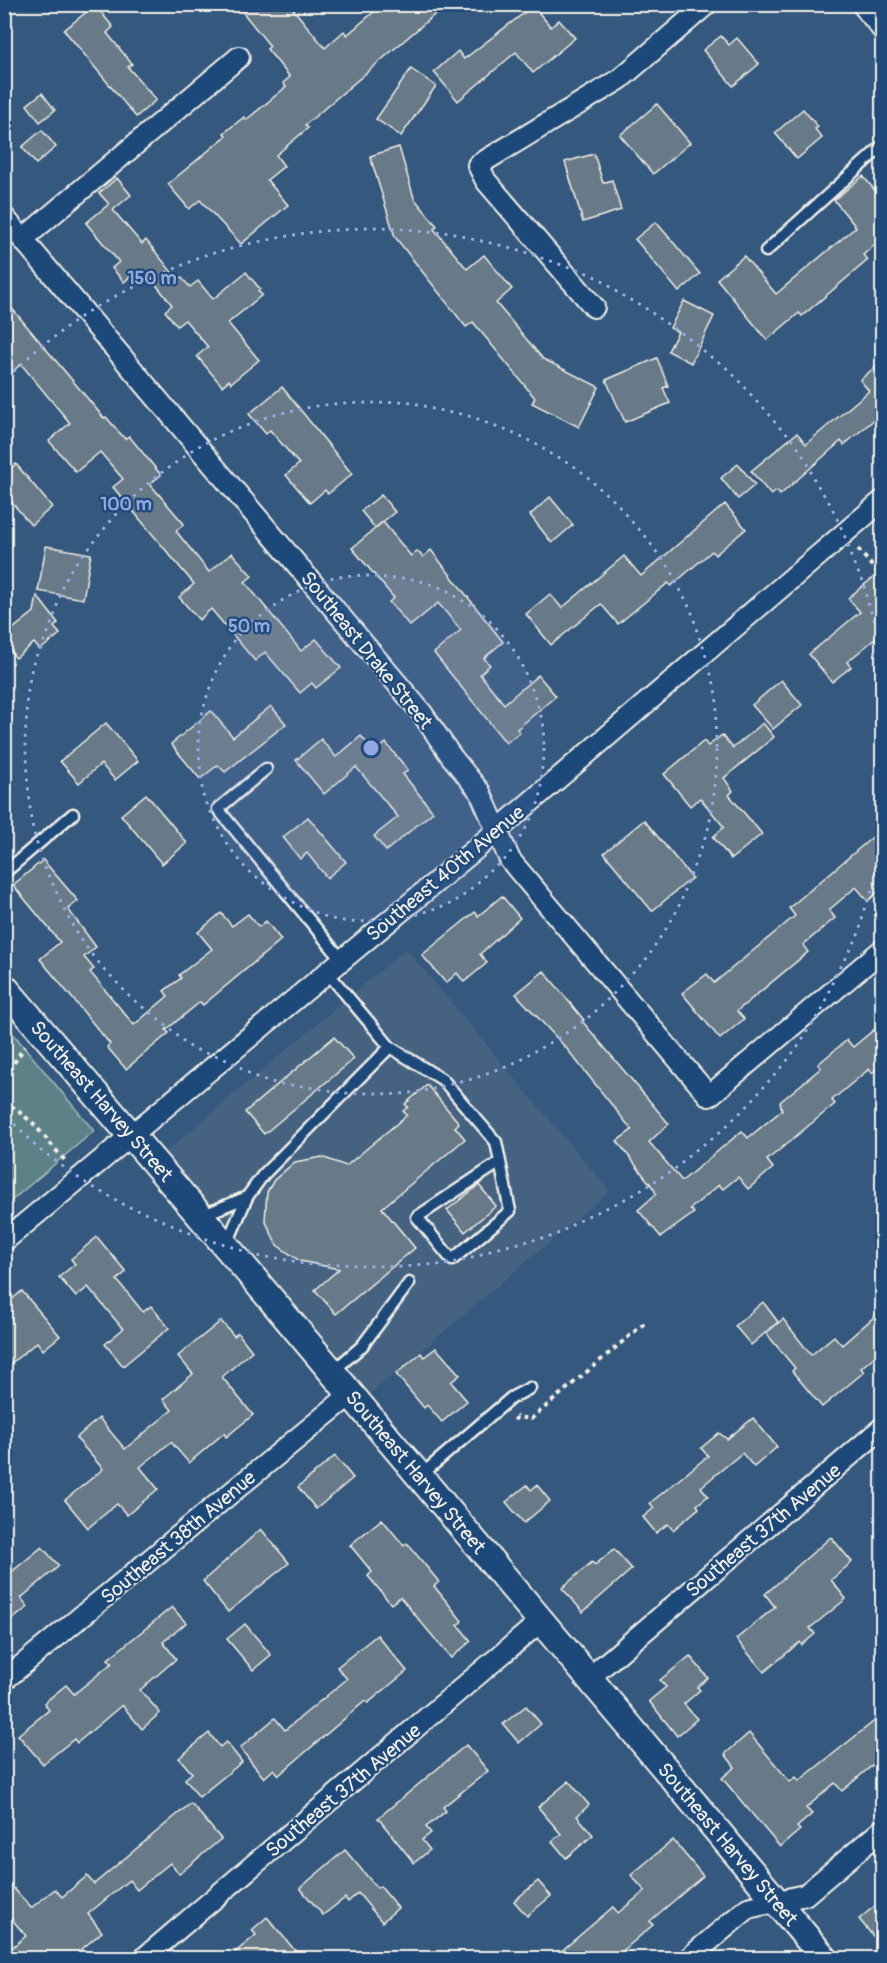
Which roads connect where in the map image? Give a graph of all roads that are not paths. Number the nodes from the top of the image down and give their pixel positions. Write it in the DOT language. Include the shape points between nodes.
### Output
graph roads {
  1 [pos="706,4"];
  2 [pos="862,4"];
  3 [pos="882,29"];
  4 [pos="238,57"];
  5 [pos="882,146"];
  6 [pos="4,217"];
  7 [pos="23,239"];
  8 [pos="766,251"];
  9 [pos="594,307"];
  10 [pos="882,501"];
  11 [pos="266,769"];
  12 [pos="74,814"];
  13 [pos="497,829"];
  14 [pos="4,873"];
  15 [pos="882,950"];
  16 [pos="334,966"];
  17 [pos="4,987"];
  18 [pos="390,1047"];
  19 [pos="131,1136"];
  20 [pos="500,1162"];
  21 [pos="248,1197"];
  22 [pos="201,1216"];
  23 [pos="4,1241"];
  24 [pos="226,1246"];
  25 [pos="409,1282"];
  26 [pos="332,1372"];
  27 [pos="530,1388"];
  28 [pos="351,1394"];
  29 [pos="882,1428"];
  30 [pos="420,1476"];
  31 [pos="541,1621"];
  32 [pos="589,1678"];
  33 [pos="4,1680"];
  34 [pos="882,1830"];
  35 [pos="776,1901"];
  36 [pos="144,1959"];
  37 [pos="689,1959"];
  38 [pos="824,1959"];
  1 -- 9 [label="street" via="620,79 478,165 486,181"];
  2 -- 3 [label="street"];
  4 -- 7 [label="street"];
  5 -- 8 [label="lane"];
  6 -- 7 [label="street, Southeast Drake Street"];
  7 -- 13 [label="street, Southeast Drake Street" via="422,713 480,792"];
  10 -- 13 [label="street, Southeast 40th Avenue"];
  11 -- 16 [label="lane" via="218,808"];
  12 -- 14 [label="lane"];
  13 -- 15 [label="street, Southeast Drake Street" via="510,860 709,1096"];
  13 -- 16 [label="street, Southeast 40th Avenue"];
  16 -- 18 [label="lane"];
  16 -- 19 [label="street, Southeast 40th Avenue"];
  17 -- 19 [label="street, Southeast Harvey Street"];
  18 -- 20 [label="lane" via="443,1080 496,1142"];
  18 -- 21 [label="lane" via="262,1175"];
  19 -- 22 [label="street, Southeast Harvey Street"];
  19 -- 23 [label="street, Southeast 40th Avenue"];
  20 -- 20 [label="lane" via="510,1211 452,1260 417,1217"];
  21 -- 22 [label="lane"];
  21 -- 24 [label="lane"];
  22 -- 24 [label="street, Southeast Harvey Street"];
  24 -- 26 [label="street, Southeast Harvey Street"];
  25 -- 26 [label="lane" via="362,1346"];
  26 -- 28 [label="street, Southeast Harvey Street"];
  27 -- 30 [label="lane" via="511,1398"];
  28 -- 30 [label="street, Southeast Harvey Street"];
  28 -- 33 [label="street, Southeast 38th Avenue"];
  29 -- 32 [label="street, Southeast 37th Avenue"];
  30 -- 31 [label="street, Southeast Harvey Street"];
  31 -- 32 [label="street, Southeast Harvey Street"];
  31 -- 36 [label="street, Southeast 37th Avenue"];
  32 -- 35 [label="street, Southeast Harvey Street"];
  34 -- 35 [label="street" via="805,1895"];
  35 -- 37 [label="street" via="748,1908"];
  35 -- 38 [label="street, Southeast Harvey Street"];
}
